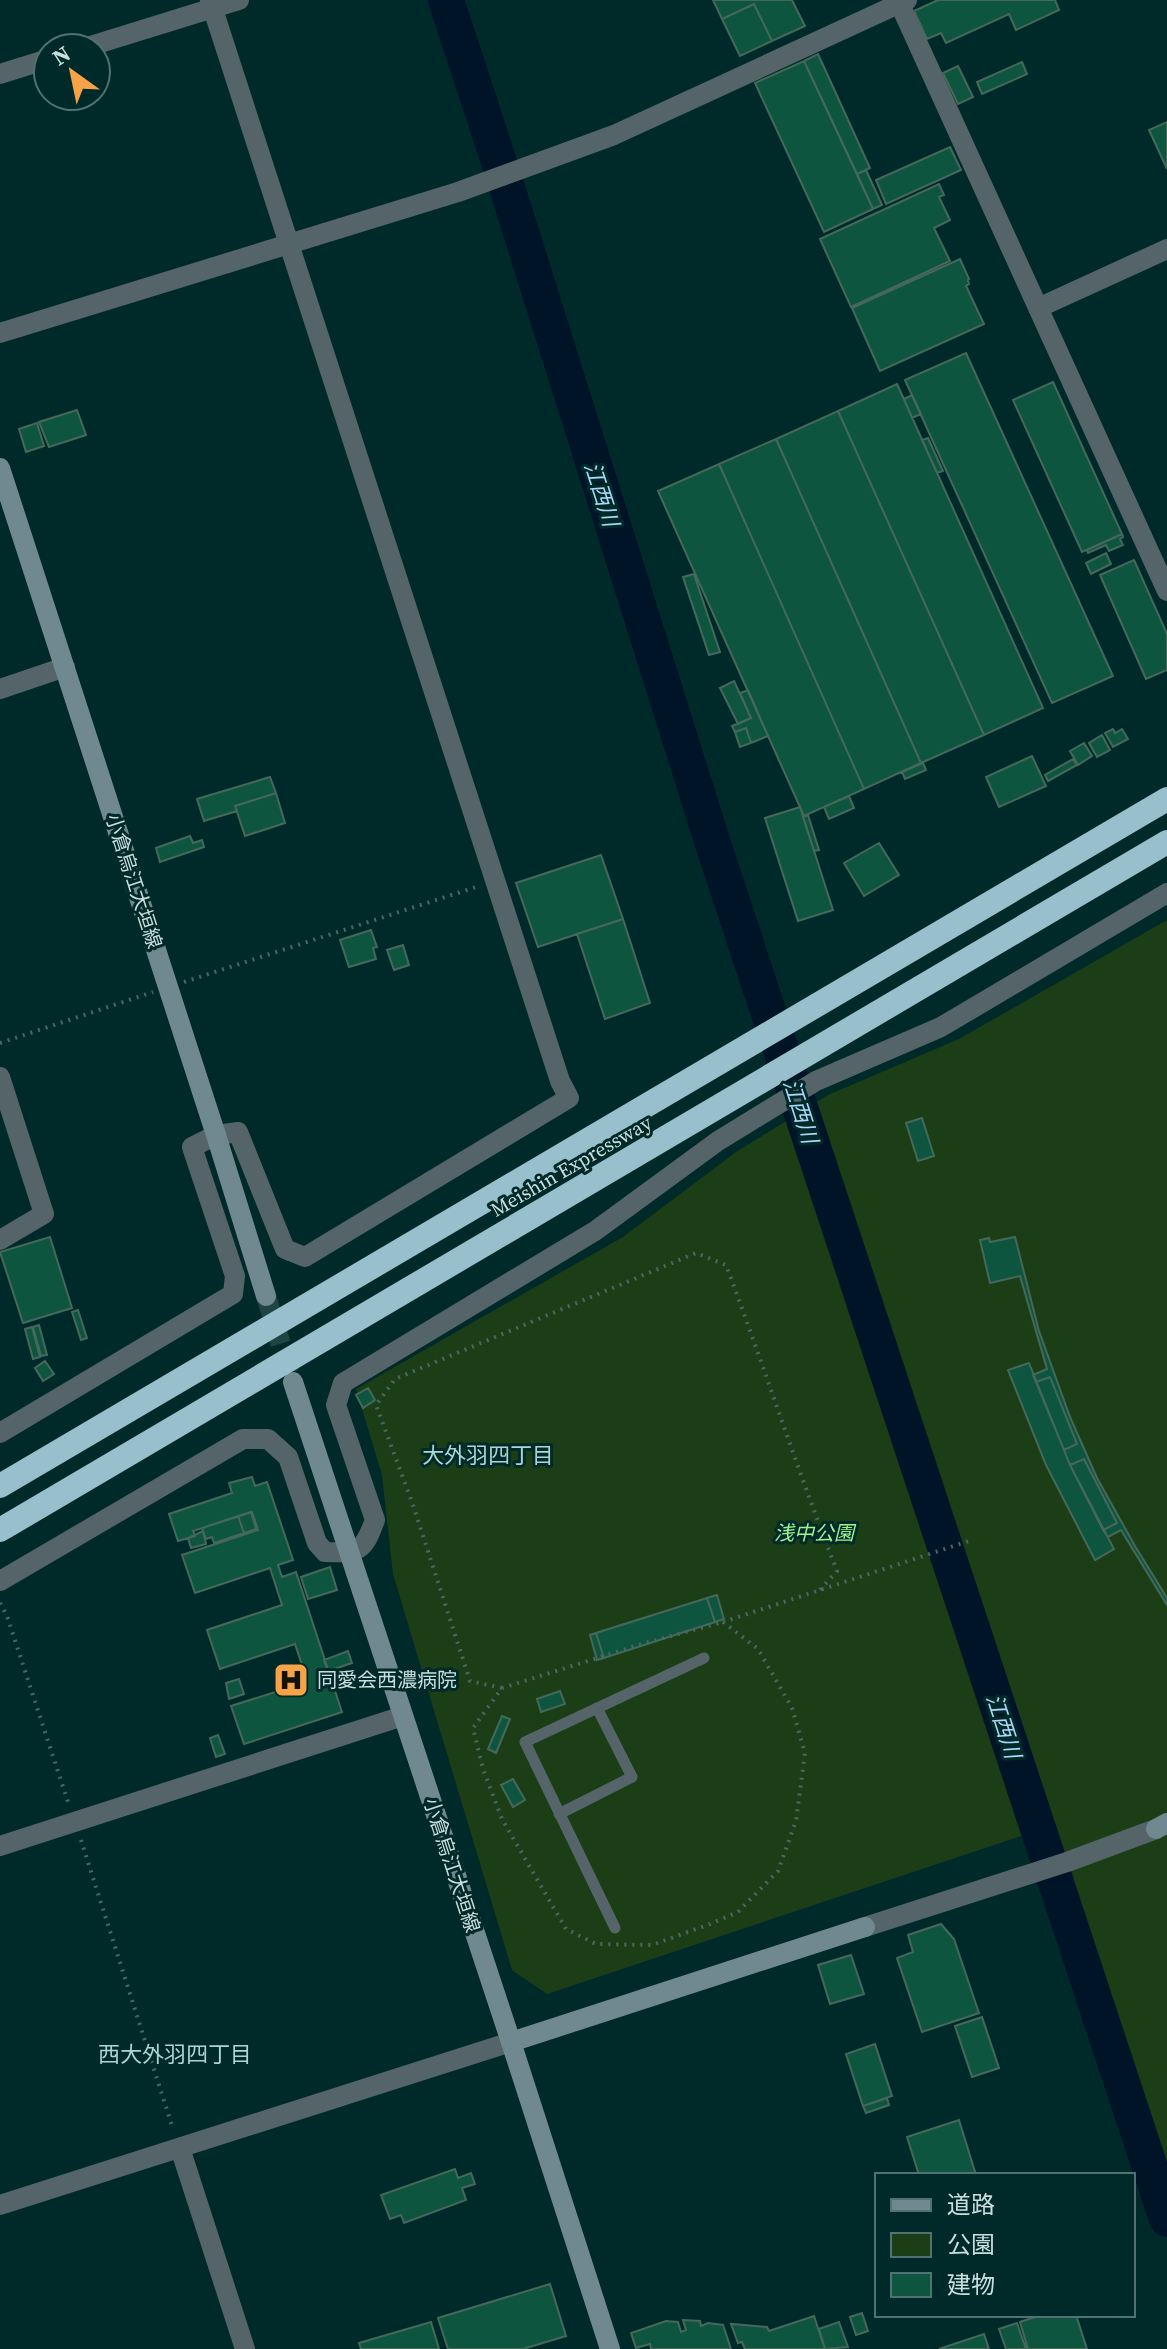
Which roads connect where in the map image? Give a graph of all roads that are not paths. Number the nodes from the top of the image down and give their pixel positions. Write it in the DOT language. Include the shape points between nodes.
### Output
graph roads {
  1 [pos="239,0"];
  2 [pos="901,1"];
  3 [pos="211,4"];
  4 [pos="112,38"];
  5 [pos="32,64"];
  6 [pos="0,74"];
  7 [pos="289,245"];
  8 [pos="1167,249"];
  9 [pos="1038,308"];
  10 [pos="0,333"];
  11 [pos="0,468"];
  12 [pos="1167,591"];
  13 [pos="65,667"];
  14 [pos="0,689"];
  15 [pos="1167,799"];
  16 [pos="1167,842"];
  17 [pos="1167,893"];
  18 [pos="0,1077"];
  19 [pos="216,1135"];
  20 [pos="0,1240"];
  21 [pos="266,1296"];
  22 [pos="293,1382"];
  23 [pos="0,1433"];
  24 [pos="0,1486"];
  25 [pos="0,1530"];
  26 [pos="350,1553"];
  27 [pos="0,1581"];
  28 [pos="704,1658"];
  29 [pos="597,1708"];
  30 [pos="403,1716"];
  31 [pos="559,1814"];
  32 [pos="1161,1826"];
  33 [pos="0,1846"];
  34 [pos="865,1927"];
  35 [pos="615,1928"];
  36 [pos="511,2042"];
  37 [pos="180,2148"];
  38 [pos="0,2205"];
  39 [pos="245,2349"];
  40 [pos="610,2349"];
  1 -- 3 [label="street"];
  2 -- 7 [label="street" via="614,135"];
  2 -- 9 [label="street"];
  3 -- 4 [label="street"];
  3 -- 7 [label="street"];
  5 -- 6 [label="street"];
  7 -- 10 [label="street"];
  7 -- 19 [label="street" via="569,1098 305,1257 285,1249 238,1132"];
  8 -- 9 [label="street"];
  9 -- 12 [label="street"];
  11 -- 13 [label="main road, 小倉烏江大垣線"];
  13 -- 14 [label="street"];
  13 -- 19 [label="main road, 小倉烏江大垣線"];
  15 -- 24 [label="highway, Meishin Expressway"];
  16 -- 25 [label="highway, Meishin Expressway"];
  17 -- 26 [label="street" via="941,1027 816,1081 718,1141 595,1231 343,1383 336,1405 375,1520 366,1544"];
  18 -- 20 [label="street" via="44,1214"];
  19 -- 21 [label="main road, 小倉烏江大垣線"];
  19 -- 23 [label="street" via="192,1147 235,1276 233,1294"];
  22 -- 26 [label="main road, 小倉烏江大垣線"];
  26 -- 27 [label="street" via="325,1552 317,1543 288,1457 268,1439 243,1439"];
  26 -- 30 [label="main road, 小倉烏江大垣線"];
  28 -- 29 [label="lane"];
  29 -- 31 [label="lane" via="632,1777"];
  29 -- 31 [label="lane" via="525,1742"];
  30 -- 33 [label="street"];
  30 -- 36 [label="main road, 小倉烏江大垣線"];
  31 -- 35 [label="lane"];
  32 -- 34 [label="street"];
  34 -- 36 [label="main road"];
  36 -- 37 [label="street"];
  36 -- 40 [label="main road, 小倉烏江大垣線"];
  37 -- 38 [label="street"];
  37 -- 39 [label="street"];
}
